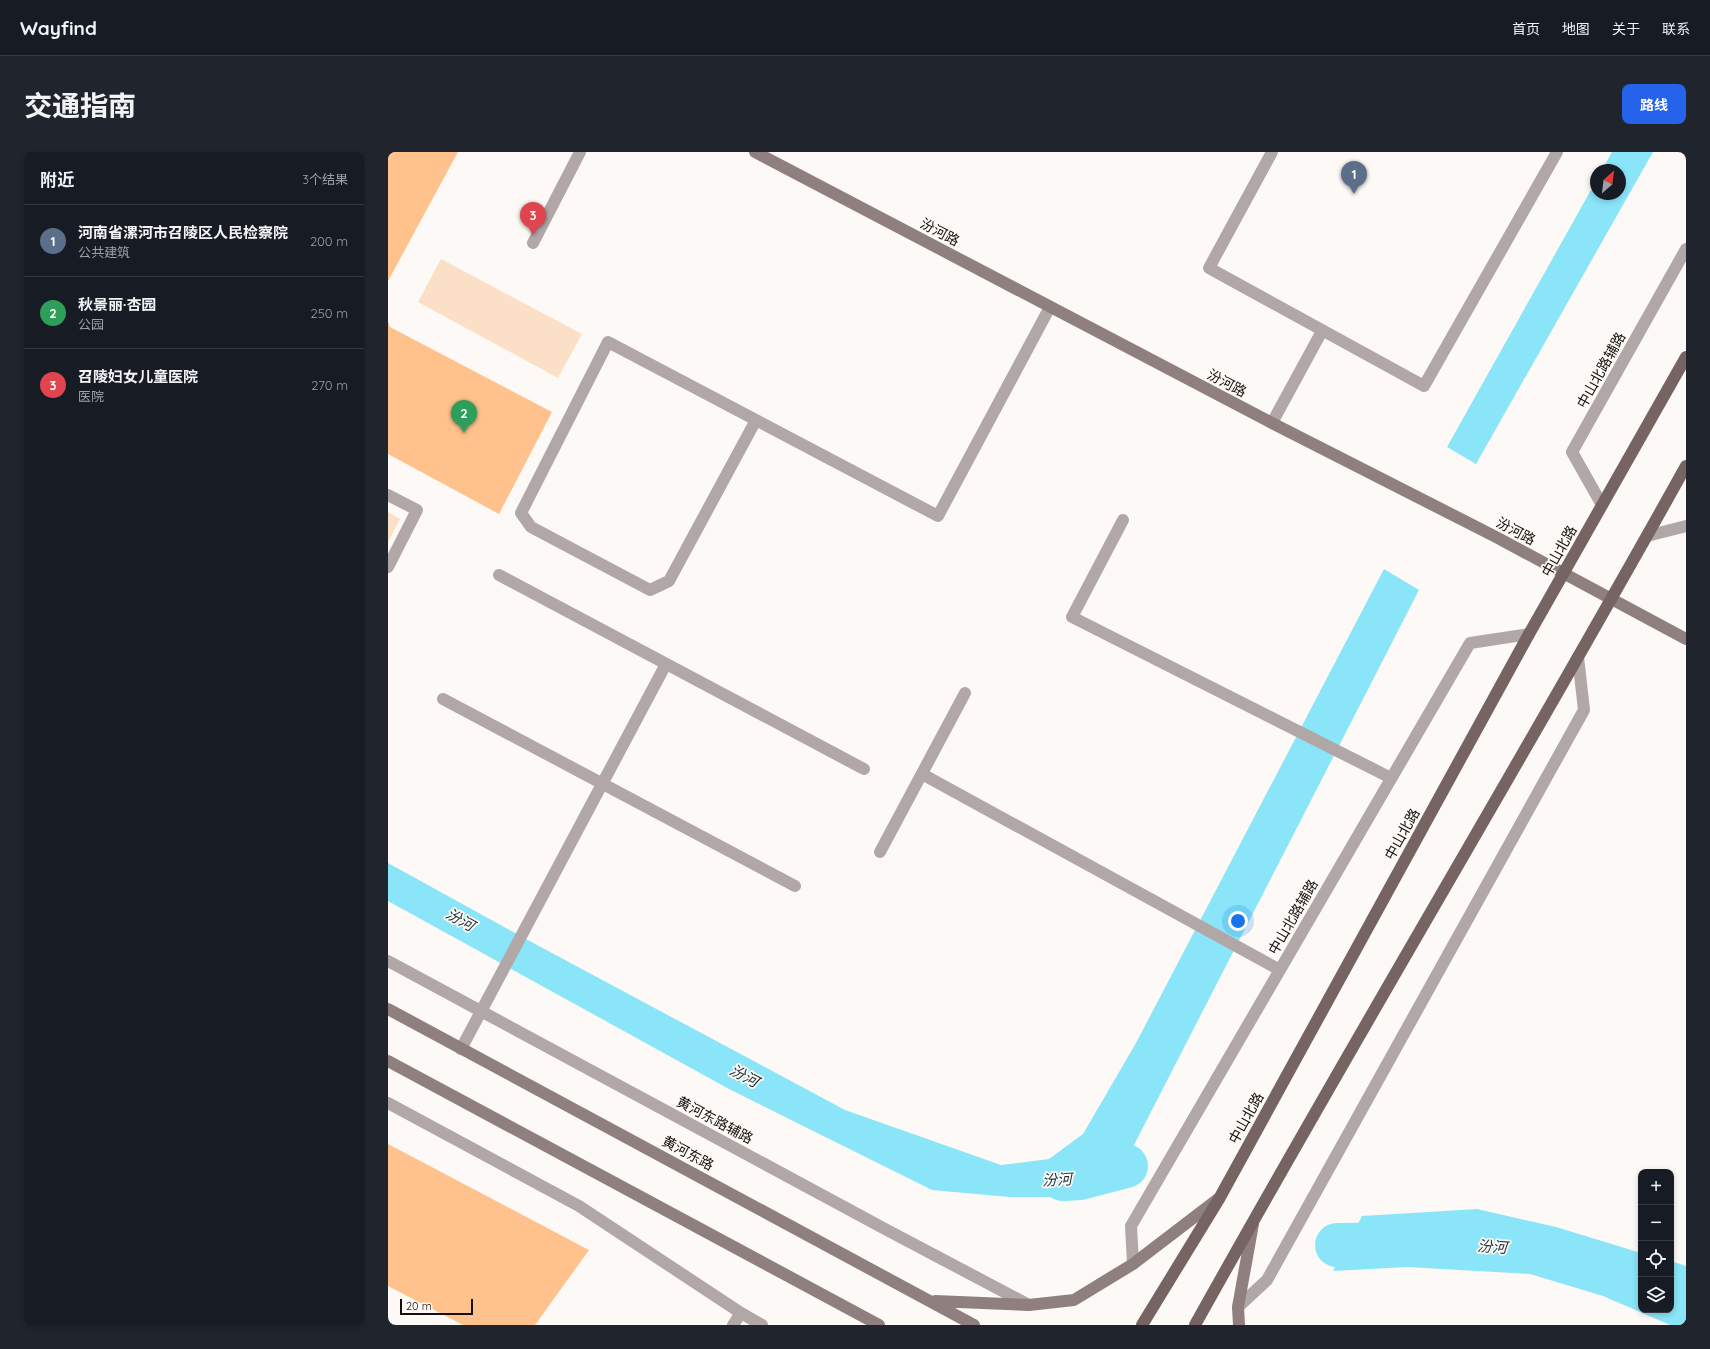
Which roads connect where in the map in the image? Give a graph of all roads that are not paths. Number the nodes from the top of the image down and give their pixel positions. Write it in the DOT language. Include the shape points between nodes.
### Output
graph roads {
  1 [pos="580,152"];
  2 [pos="755,152"];
  3 [pos="1272,152"];
  4 [pos="1557,152"];
  5 [pos="532,243"];
  6 [pos="1686,249"];
  7 [pos="1050,307"];
  8 [pos="1322,331"];
  9 [pos="1686,357"];
  10 [pos="756,420"];
  11 [pos="1272,423"];
  12 [pos="1686,466"];
  13 [pos="388,495"];
  14 [pos="1602,505"];
  15 [pos="1123,520"];
  16 [pos="1686,526"];
  17 [pos="1647,536"];
  18 [pos="388,567"];
  19 [pos="1564,573"];
  20 [pos="499,575"];
  21 [pos="1612,599"];
  22 [pos="1529,634"];
  23 [pos="1686,639"];
  24 [pos="1578,657"];
  25 [pos="666,664"];
  26 [pos="966,694"];
  27 [pos="443,699"];
  28 [pos="864,769"];
  29 [pos="922,774"];
  30 [pos="1391,778"];
  31 [pos="602,784"];
  32 [pos="880,852"];
  33 [pos="795,886"];
  34 [pos="388,960"];
  35 [pos="1280,970"];
  36 [pos="388,1009"];
  37 [pos="482,1011"];
  38 [pos="462,1049"];
  39 [pos="388,1061"];
  40 [pos="388,1103"];
  41 [pos="1219,1198"];
  42 [pos="1254,1218"];
  43 [pos="1133,1264"];
  44 [pos="932,1301"];
  45 [pos="1029,1305"];
  46 [pos="1238,1307"];
  47 [pos="741,1313"];
  48 [pos="733,1325"];
  49 [pos="762,1325"];
  50 [pos="879,1325"];
  51 [pos="974,1325"];
  52 [pos="1142,1325"];
  53 [pos="1194,1325"];
  54 [pos="1239,1325"];
  1 -- 5 [label="street"];
  2 -- 7 [label="main road, 汾河路"];
  3 -- 8 [label="street" via="1209,268"];
  4 -- 8 [label="street" via="1424,386"];
  6 -- 14 [label="street, 中山北路辅路" via="1572,452"];
  7 -- 10 [label="street" via="938,516"];
  7 -- 11 [label="main road, 汾河路"];
  8 -- 11 [label="street"];
  9 -- 14 [label="main road, 中山北路"];
  10 -- 10 [label="street" via="669,581 650,590 531,527 521,513 608,342"];
  11 -- 19 [label="main road, 汾河路"];
  12 -- 17 [label="main road"];
  13 -- 18 [label="street" via="417,510"];
  14 -- 19 [label="main road, 中山北路"];
  15 -- 30 [label="street" via="1072,617"];
  16 -- 17 [label="street"];
  17 -- 21 [label="main road"];
  19 -- 21 [label="main road, 汾河路"];
  19 -- 22 [label="main road, 中山北路"];
  20 -- 25 [label="street"];
  21 -- 23 [label="main road, 汾河路"];
  21 -- 24 [label="main road"];
  22 -- 30 [label="street, 中山北路辅路" via="1470,643"];
  22 -- 41 [label="main road, 中山北路"];
  24 -- 42 [label="main road"];
  24 -- 46 [label="street" via="1584,710 1267,1280"];
  25 -- 28 [label="street"];
  25 -- 31 [label="street"];
  26 -- 29 [label="street"];
  27 -- 31 [label="street"];
  29 -- 32 [label="street"];
  29 -- 35 [label="street"];
  30 -- 35 [label="street, 中山北路辅路"];
  31 -- 33 [label="street"];
  31 -- 37 [label="street"];
  34 -- 37 [label="street, 黄河东路辅路"];
  35 -- 43 [label="street, 中山北路辅路" via="1131,1226"];
  36 -- 38 [label="main road, 黄河东路"];
  37 -- 38 [label="street"];
  37 -- 45 [label="street, 黄河东路辅路"];
  38 -- 44 [label="main road, 黄河东路"];
  39 -- 50 [label="main road"];
  40 -- 47 [label="street" via="579,1206"];
  41 -- 43 [label="main road"];
  41 -- 52 [label="main road, 中山北路"];
  42 -- 46 [label="main road"];
  42 -- 53 [label="main road"];
  43 -- 45 [label="main road" via="1074,1300"];
  44 -- 45 [label="main road"];
  44 -- 51 [label="main road, 黄河东路"];
  46 -- 54 [label="main road"];
  47 -- 48 [label="street"];
  47 -- 49 [label="street"];
}
